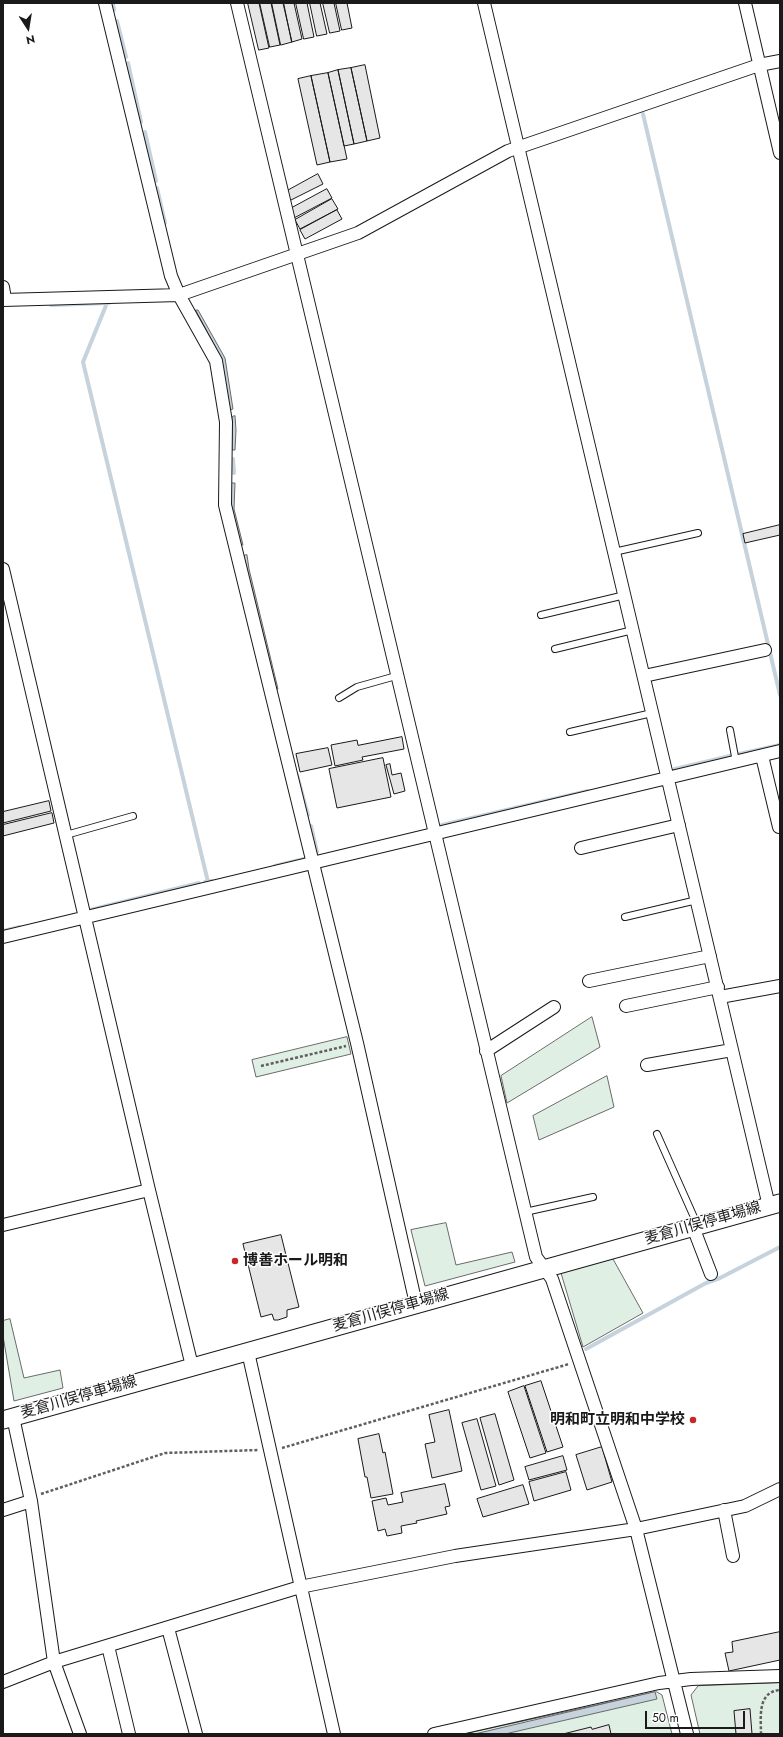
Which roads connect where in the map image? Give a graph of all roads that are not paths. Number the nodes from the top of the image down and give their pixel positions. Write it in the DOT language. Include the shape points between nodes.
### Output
graph roads {
  1 [pos="105,3"];
  2 [pos="237,3"];
  3 [pos="484,3"];
  4 [pos="745,3"];
  5 [pos="780,61"];
  6 [pos="759,66"];
  7 [pos="519,149"];
  8 [pos="780,153"];
  9 [pos="296,255"];
  10 [pos="3,287"];
  11 [pos="179,295"];
  12 [pos="4,300"];
  13 [pos="698,533"];
  14 [pos="614,552"];
  15 [pos="3,569"];
  16 [pos="625,595"];
  17 [pos="541,615"];
  18 [pos="633,630"];
  19 [pos="555,649"];
  20 [pos="765,650"];
  21 [pos="396,676"];
  22 [pos="644,676"];
  23 [pos="339,698"];
  24 [pos="652,713"];
  25 [pos="730,730"];
  26 [pos="570,732"];
  27 [pos="780,751"];
  28 [pos="762,756"];
  29 [pos="736,762"];
  30 [pos="668,778"];
  31 [pos="133,816"];
  32 [pos="679,825"];
  33 [pos="779,827"];
  34 [pos="434,834"];
  35 [pos="66,835"];
  36 [pos="581,848"];
  37 [pos="313,864"];
  38 [pos="697,900"];
  39 [pos="625,917"];
  40 [pos="86,918"];
  41 [pos="3,937"];
  42 [pos="710,956"];
  43 [pos="589,981"];
  44 [pos="780,986"];
  45 [pos="719,992"];
  46 [pos="626,1006"];
  47 [pos="554,1007"];
  48 [pos="732,1050"];
  49 [pos="486,1051"];
  50 [pos="647,1065"];
  51 [pos="657,1134"];
  52 [pos="149,1190"];
  53 [pos="594,1197"];
  54 [pos="775,1204"];
  55 [pos="525,1212"];
  56 [pos="3,1225"];
  57 [pos="695,1226"];
  58 [pos="544,1268"];
  59 [pos="711,1274"];
  60 [pos="416,1304"];
  61 [pos="248,1352"];
  62 [pos="192,1366"];
  63 [pos="8,1419"];
  64 [pos="780,1489"];
  65 [pos="31,1501"];
  66 [pos="3,1510"];
  67 [pos="724,1510"];
  68 [pos="636,1530"];
  69 [pos="733,1556"];
  70 [pos="300,1587"];
  71 [pos="168,1628"];
  72 [pos="108,1646"];
  73 [pos="54,1662"];
  74 [pos="780,1676"];
  75 [pos="675,1681"];
  76 [pos="3,1682"];
  77 [pos="80,1734"];
  78 [pos="129,1734"];
  79 [pos="196,1734"];
  80 [pos="334,1734"];
  81 [pos="434,1734"];
  82 [pos="687,1734"];
  1 -- 11 [label="street" via="171,276"];
  2 -- 9 [label="street"];
  3 -- 7 [label="street"];
  4 -- 6 [label="street"];
  5 -- 6 [label="street"];
  6 -- 7 [label="street"];
  6 -- 8 [label="street"];
  7 -- 9 [label="street" via="508,151 358,233"];
  7 -- 14 [label="street"];
  9 -- 11 [label="street"];
  9 -- 21 [label="street"];
  10 -- 12 [label="street"];
  11 -- 12 [label="street"];
  11 -- 37 [label="street" via="216,361 226,422 225,505 270,697"];
  13 -- 14 [label="lane"];
  14 -- 16 [label="street"];
  15 -- 35 [label="street"];
  16 -- 17 [label="lane"];
  16 -- 18 [label="street"];
  18 -- 19 [label="lane"];
  18 -- 22 [label="street"];
  20 -- 22 [label="street"];
  21 -- 23 [label="lane" via="357,688"];
  21 -- 34 [label="street"];
  22 -- 24 [label="street"];
  24 -- 26 [label="lane"];
  24 -- 30 [label="street"];
  25 -- 29 [label="lane"];
  27 -- 28 [label="street"];
  28 -- 29 [label="street"];
  28 -- 33 [label="street"];
  29 -- 30 [label="street"];
  30 -- 32 [label="street"];
  30 -- 34 [label="street"];
  31 -- 35 [label="lane"];
  32 -- 36 [label="street"];
  32 -- 38 [label="street"];
  34 -- 37 [label="street"];
  34 -- 49 [label="street"];
  35 -- 40 [label="street"];
  37 -- 40 [label="street"];
  37 -- 60 [label="street" via="357,1043"];
  38 -- 39 [label="lane"];
  38 -- 42 [label="street"];
  40 -- 41 [label="street"];
  40 -- 52 [label="street"];
  42 -- 43 [label="street"];
  42 -- 45 [label="street"];
  44 -- 45 [label="street"];
  45 -- 46 [label="street"];
  45 -- 48 [label="street"];
  47 -- 49 [label="street"];
  48 -- 50 [label="street"];
  48 -- 54 [label="street"];
  49 -- 55 [label="street"];
  51 -- 57 [label="lane"];
  52 -- 56 [label="street"];
  52 -- 62 [label="street"];
  53 -- 55 [label="lane"];
  54 -- 57 [label="main road, 麦倉川俣停車場線"];
  55 -- 58 [label="street" via="536,1257"];
  57 -- 58 [label="main road, 麦倉川俣停車場線"];
  57 -- 59 [label="street"];
  58 -- 60 [label="main road, 麦倉川俣停車場線"];
  58 -- 68 [label="street" via="552,1279"];
  60 -- 61 [label="main road, 麦倉川俣停車場線"];
  61 -- 62 [label="main road, 麦倉川俣停車場線"];
  61 -- 70 [label="street"];
  62 -- 63 [label="main road, 麦倉川俣停車場線"];
  63 -- 65 [label="street"];
  64 -- 67 [label="street" via="746,1506"];
  65 -- 66 [label="street"];
  65 -- 73 [label="street"];
  67 -- 68 [label="street"];
  67 -- 69 [label="street"];
  68 -- 70 [label="street" via="455,1556"];
  68 -- 75 [label="street"];
  70 -- 71 [label="street"];
  70 -- 80 [label="street"];
  71 -- 72 [label="street"];
  71 -- 79 [label="street"];
  72 -- 73 [label="street"];
  72 -- 78 [label="street"];
  73 -- 76 [label="street"];
  73 -- 77 [label="street"];
  74 -- 75 [label="street"];
  75 -- 81 [label="street"];
  75 -- 82 [label="street"];
}
